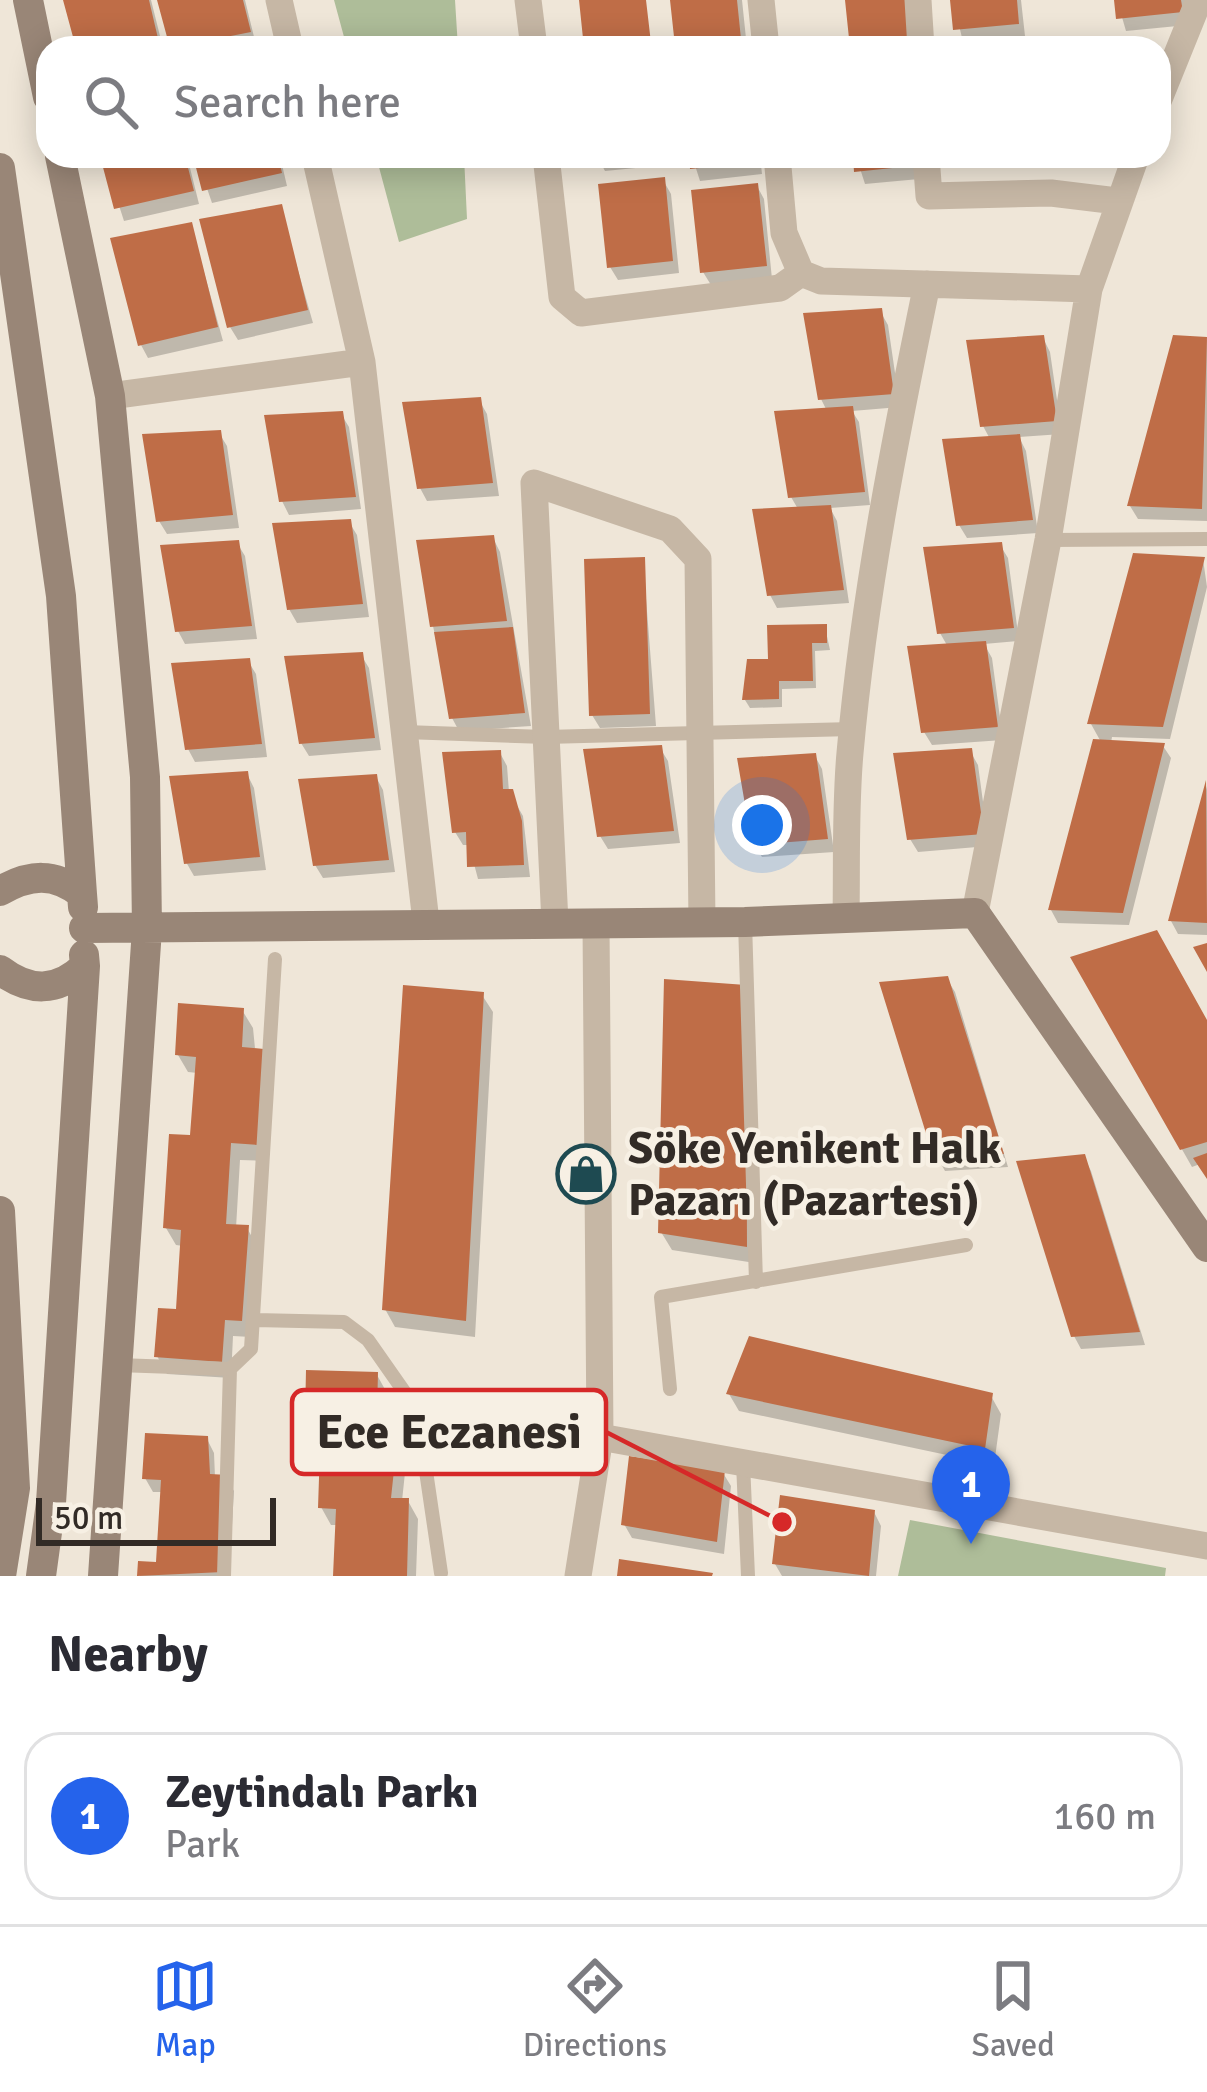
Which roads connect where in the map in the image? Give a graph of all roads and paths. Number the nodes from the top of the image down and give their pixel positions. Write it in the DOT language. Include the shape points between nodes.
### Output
graph roads {
  1 [pos="28,0"];
  2 [pos="280,0"];
  3 [pos="528,0"];
  4 [pos="761,0"];
  5 [pos="918,0"];
  6 [pos="1199,0"];
  7 [pos="288,36"];
  8 [pos="532,36"];
  9 [pos="765,36"];
  10 [pos="920,36"];
  11 [pos="36,39"];
  12 [pos="1171,69"];
  13 [pos="0,168"];
  14 [pos="63,168"];
  15 [pos="318,168"];
  16 [pos="547,168"];
  17 [pos="778,168"];
  18 [pos="927,168"];
  19 [pos="1131,168"];
  20 [pos="1117,201"];
  21 [pos="801,273"];
  22 [pos="927,284"];
  23 [pos="1089,289"];
  24 [pos="362,362"];
  25 [pos="110,395"];
  26 [pos="1207,539"];
  27 [pos="1048,540"];
  28 [pos="853,729"];
  29 [pos="405,732"];
  30 [pos="700,732"];
  31 [pos="546,736"];
  32 [pos="0,891"];
  33 [pos="82,894"];
  34 [pos="976,913"];
  35 [pos="846,918"];
  36 [pos="426,922"];
  37 [pos="702,922"];
  38 [pos="745,922"];
  39 [pos="555,923"];
  40 [pos="596,924"];
  41 [pos="84,928"];
  42 [pos="147,928"];
  43 [pos="275,959"];
  44 [pos="85,966"];
  45 [pos="0,970"];
  46 [pos="0,1211"];
  47 [pos="966,1245"];
  48 [pos="1207,1247"];
  49 [pos="756,1282"];
  50 [pos="254,1320"];
  51 [pos="118,1365"];
  52 [pos="230,1369"];
  53 [pos="670,1389"];
  54 [pos="600,1437"];
  55 [pos="742,1463"];
  56 [pos="1207,1546"];
  57 [pos="441,1573"];
  58 [pos="1,1576"];
  59 [pos="41,1576"];
  60 [pos="103,1576"];
  61 [pos="224,1576"];
  62 [pos="578,1576"];
  63 [pos="748,1576"];
  1 -- 11 [label="street"];
  2 -- 7 [label="street"];
  3 -- 8 [label="street"];
  4 -- 9 [label="street"];
  5 -- 10 [label="street"];
  6 -- 12 [label="street"];
  13 -- 33 [label="street" via="62,596"];
  14 -- 25 [label="street"];
  15 -- 24 [label="street"];
  16 -- 21 [label="street" via="562,297 580,313 779,288"];
  17 -- 21 [label="street" via="784,233"];
  18 -- 20 [label="street" via="928,196"];
  19 -- 20 [label="street"];
  20 -- 23 [label="street"];
  21 -- 22 [label="street" via="821,281"];
  22 -- 23 [label="street"];
  22 -- 28 [label="street" via="883,499"];
  23 -- 27 [label="street"];
  24 -- 25 [label="street"];
  24 -- 29 [label="street"];
  25 -- 42 [label="street" via="146,777"];
  26 -- 27 [label="lane"];
  27 -- 34 [label="street"];
  28 -- 30 [label="lane"];
  28 -- 35 [label="street"];
  29 -- 31 [label="lane"];
  29 -- 36 [label="street"];
  30 -- 31 [label="lane"];
  30 -- 31 [label="street" via="698,559 670,529 534,483"];
  30 -- 37 [label="street"];
  31 -- 39 [label="street"];
  32 -- 33 [label="street" via="51,877"];
  33 -- 41 [label="street"];
  34 -- 35 [label="street"];
  34 -- 48 [label="street"];
  35 -- 38 [label="street"];
  36 -- 39 [label="street"];
  36 -- 42 [label="street"];
  37 -- 38 [label="street"];
  37 -- 40 [label="street"];
  38 -- 49 [label="lane"];
  39 -- 40 [label="street"];
  40 -- 54 [label="street"];
  41 -- 42 [label="street"];
  41 -- 44 [label="street"];
  42 -- 51 [label="street"];
  43 -- 50 [label="lane"];
  44 -- 45 [label="street" via="56,986 37,988"];
  44 -- 59 [label="street"];
  46 -- 58 [label="street" via="15,1488"];
  47 -- 49 [label="lane"];
  49 -- 53 [label="lane" via="661,1297"];
  50 -- 52 [label="lane" via="250,1349"];
  50 -- 57 [label="lane" via="344,1322 368,1340 417,1411"];
  51 -- 52 [label="lane"];
  51 -- 60 [label="street"];
  52 -- 61 [label="lane"];
  54 -- 55 [label="street"];
  54 -- 62 [label="street"];
  55 -- 56 [label="street"];
  55 -- 63 [label="lane"];
}
